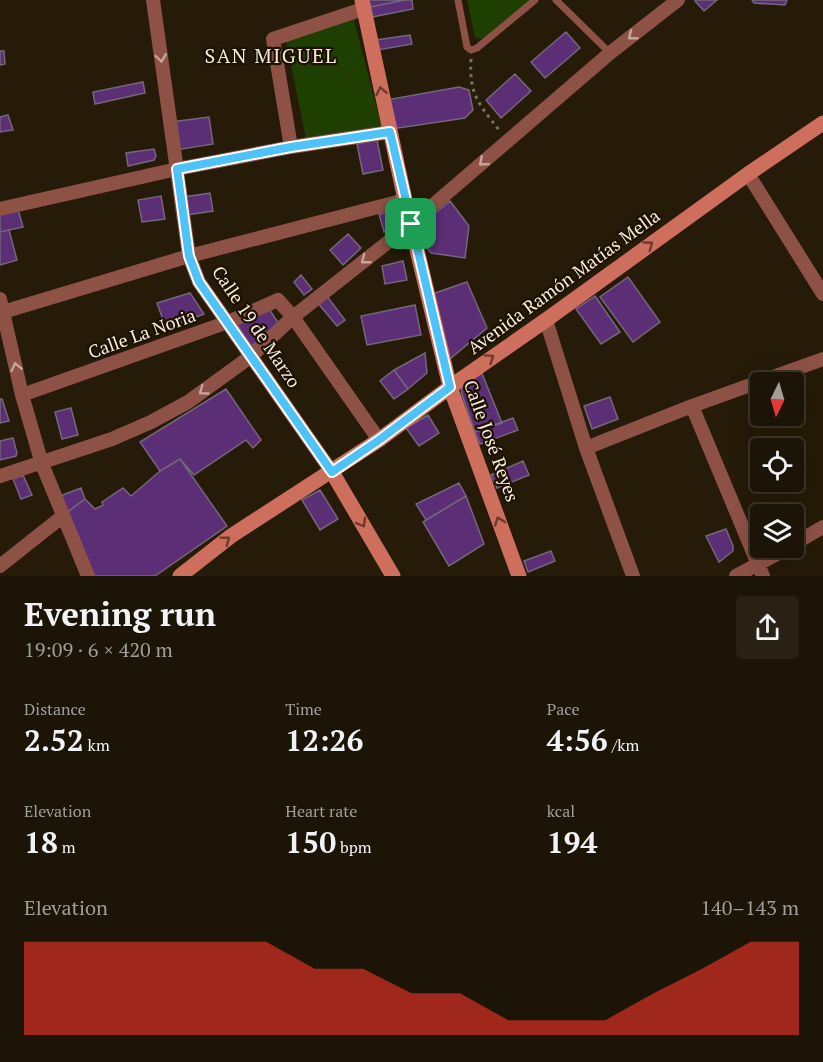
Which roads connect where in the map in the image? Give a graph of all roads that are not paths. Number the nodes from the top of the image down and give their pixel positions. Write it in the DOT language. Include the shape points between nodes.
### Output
graph roads {
  1 [pos="153,0"];
  2 [pos="458,0"];
  3 [pos="535,0"];
  4 [pos="556,0"];
  5 [pos="678,0"];
  6 [pos="362,4"];
  7 [pos="610,53"];
  8 [pos="823,123"];
  9 [pos="390,132"];
  10 [pos="291,147"];
  11 [pos="177,169"];
  12 [pos="747,174"];
  13 [pos="405,201"];
  14 [pos="0,209"];
  15 [pos="411,224"];
  16 [pos="189,256"];
  17 [pos="823,294"];
  18 [pos="2,306"];
  19 [pos="293,317"];
  20 [pos="546,320"];
  21 [pos="228,322"];
  22 [pos="250,357"];
  23 [pos="823,359"];
  24 [pos="450,387"];
  25 [pos="22,395"];
  26 [pos="692,406"];
  27 [pos="379,440"];
  28 [pos="586,448"];
  29 [pos="42,464"];
  30 [pos="332,472"];
  31 [pos="0,476"];
  32 [pos="63,516"];
  33 [pos="823,527"];
  34 [pos="804,538"];
  35 [pos="776,558"];
  36 [pos="0,566"];
  37 [pos="761,570"];
  38 [pos="88,576"];
  39 [pos="180,576"];
  40 [pos="393,576"];
  41 [pos="519,576"];
  42 [pos="633,576"];
  43 [pos="736,576"];
  1 -- 11 [label="street, Calle 19 de Marzo, one-way"];
  2 -- 3 [label="lane" via="467,47 471,50"];
  4 -- 7 [label="lane"];
  5 -- 7 [label="street, one-way"];
  9 -- 6 [label="main road, Calle José Reyes, one-way"];
  6 -- 10 [label="street" via="273,39"];
  7 -- 15 [label="street, one-way"];
  8 -- 12 [label="main road, Avenida Ramón Matías Mella"];
  9 -- 10 [label="street"];
  9 -- 13 [label="main road, Calle José Reyes"];
  10 -- 11 [label="street"];
  11 -- 14 [label="street"];
  11 -- 16 [label="street, Calle 19 de Marzo"];
  12 -- 17 [label="street"];
  20 -- 12 [label="main road, Avenida Ramón Matías Mella, one-way"];
  13 -- 15 [label="main road, Calle José Reyes"];
  13 -- 16 [label="street"];
  15 -- 19 [label="street, one-way"];
  15 -- 24 [label="main road, Calle José Reyes"];
  16 -- 18 [label="street"];
  16 -- 21 [label="street, Calle 19 de Marzo" via="199,282"];
  25 -- 18 [label="street, one-way"];
  19 -- 21 [label="street, Calle La Noria" via="278,300"];
  19 -- 22 [label="street"];
  19 -- 27 [label="street, Calle La Noria"];
  24 -- 20 [label="main road, Avenida Ramón Matías Mella, one-way"];
  20 -- 28 [label="street"];
  21 -- 22 [label="street, Calle 19 de Marzo"];
  21 -- 25 [label="street, Calle La Noria"];
  22 -- 29 [label="street, one-way" via="188,402 151,422"];
  22 -- 30 [label="street, Calle 19 de Marzo"];
  23 -- 26 [label="street"];
  24 -- 27 [label="main road, Avenida Ramón Matías Mella"];
  41 -- 24 [label="main road, Calle José Reyes, one-way"];
  25 -- 29 [label="street"];
  26 -- 28 [label="street"];
  26 -- 37 [label="street"];
  27 -- 30 [label="main road, Avenida Ramón Matías Mella"];
  28 -- 42 [label="street"];
  29 -- 31 [label="street"];
  29 -- 32 [label="street"];
  39 -- 30 [label="main road, Avenida Ramón Matías Mella, one-way" via="231,536"];
  30 -- 40 [label="main road, Calle 19 de Marzo, one-way"];
  32 -- 36 [label="street"];
  32 -- 38 [label="street"];
  33 -- 34 [label="street"];
  35 -- 37 [label="street"];
  37 -- 43 [label="street"];
}
